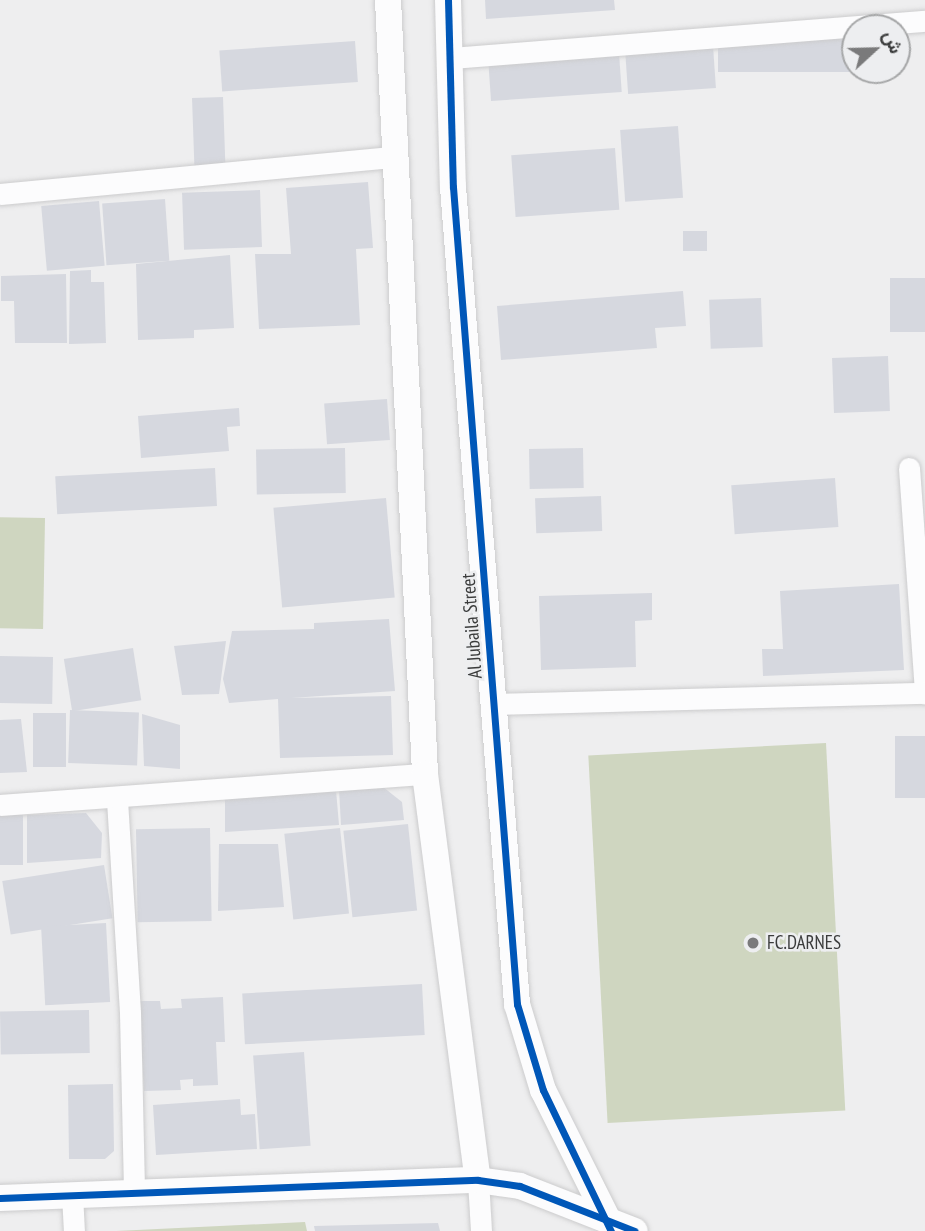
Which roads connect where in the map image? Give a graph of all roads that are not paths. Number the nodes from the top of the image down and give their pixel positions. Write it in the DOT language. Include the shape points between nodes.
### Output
graph roads {
  1 [pos="388,0"];
  2 [pos="448,0"];
  3 [pos="925,21"];
  4 [pos="452,58"];
  5 [pos="394,157"];
  6 [pos="0,194"];
  7 [pos="909,468"];
  8 [pos="925,693"];
  9 [pos="494,704"];
  10 [pos="425,774"];
  11 [pos="117,800"];
  12 [pos="0,805"];
  13 [pos="478,1180"];
  14 [pos="134,1191"];
  15 [pos="72,1194"];
  16 [pos="0,1198"];
  17 [pos="619,1229"];
  18 [pos="74,1231"];
  19 [pos="481,1231"];
  1 -- 5 [label="street"];
  2 -- 4 [label="street, Al Jubaila Street"];
  3 -- 4 [label="street"];
  4 -- 9 [label="street, Al Jubaila Street" via="453,187"];
  5 -- 6 [label="street"];
  5 -- 10 [label="street"];
  7 -- 8 [label="street"];
  8 -- 9 [label="street"];
  9 -- 17 [label="street, Al Jubaila Street" via="517,1004 543,1090"];
  10 -- 11 [label="street"];
  10 -- 13 [label="street"];
  11 -- 12 [label="street"];
  11 -- 14 [label="street" via="130,1013"];
  13 -- 14 [label="street"];
  13 -- 17 [label="street" via="520,1186"];
  13 -- 19 [label="street"];
  14 -- 15 [label="street"];
  15 -- 16 [label="street"];
  15 -- 18 [label="street"];
}
